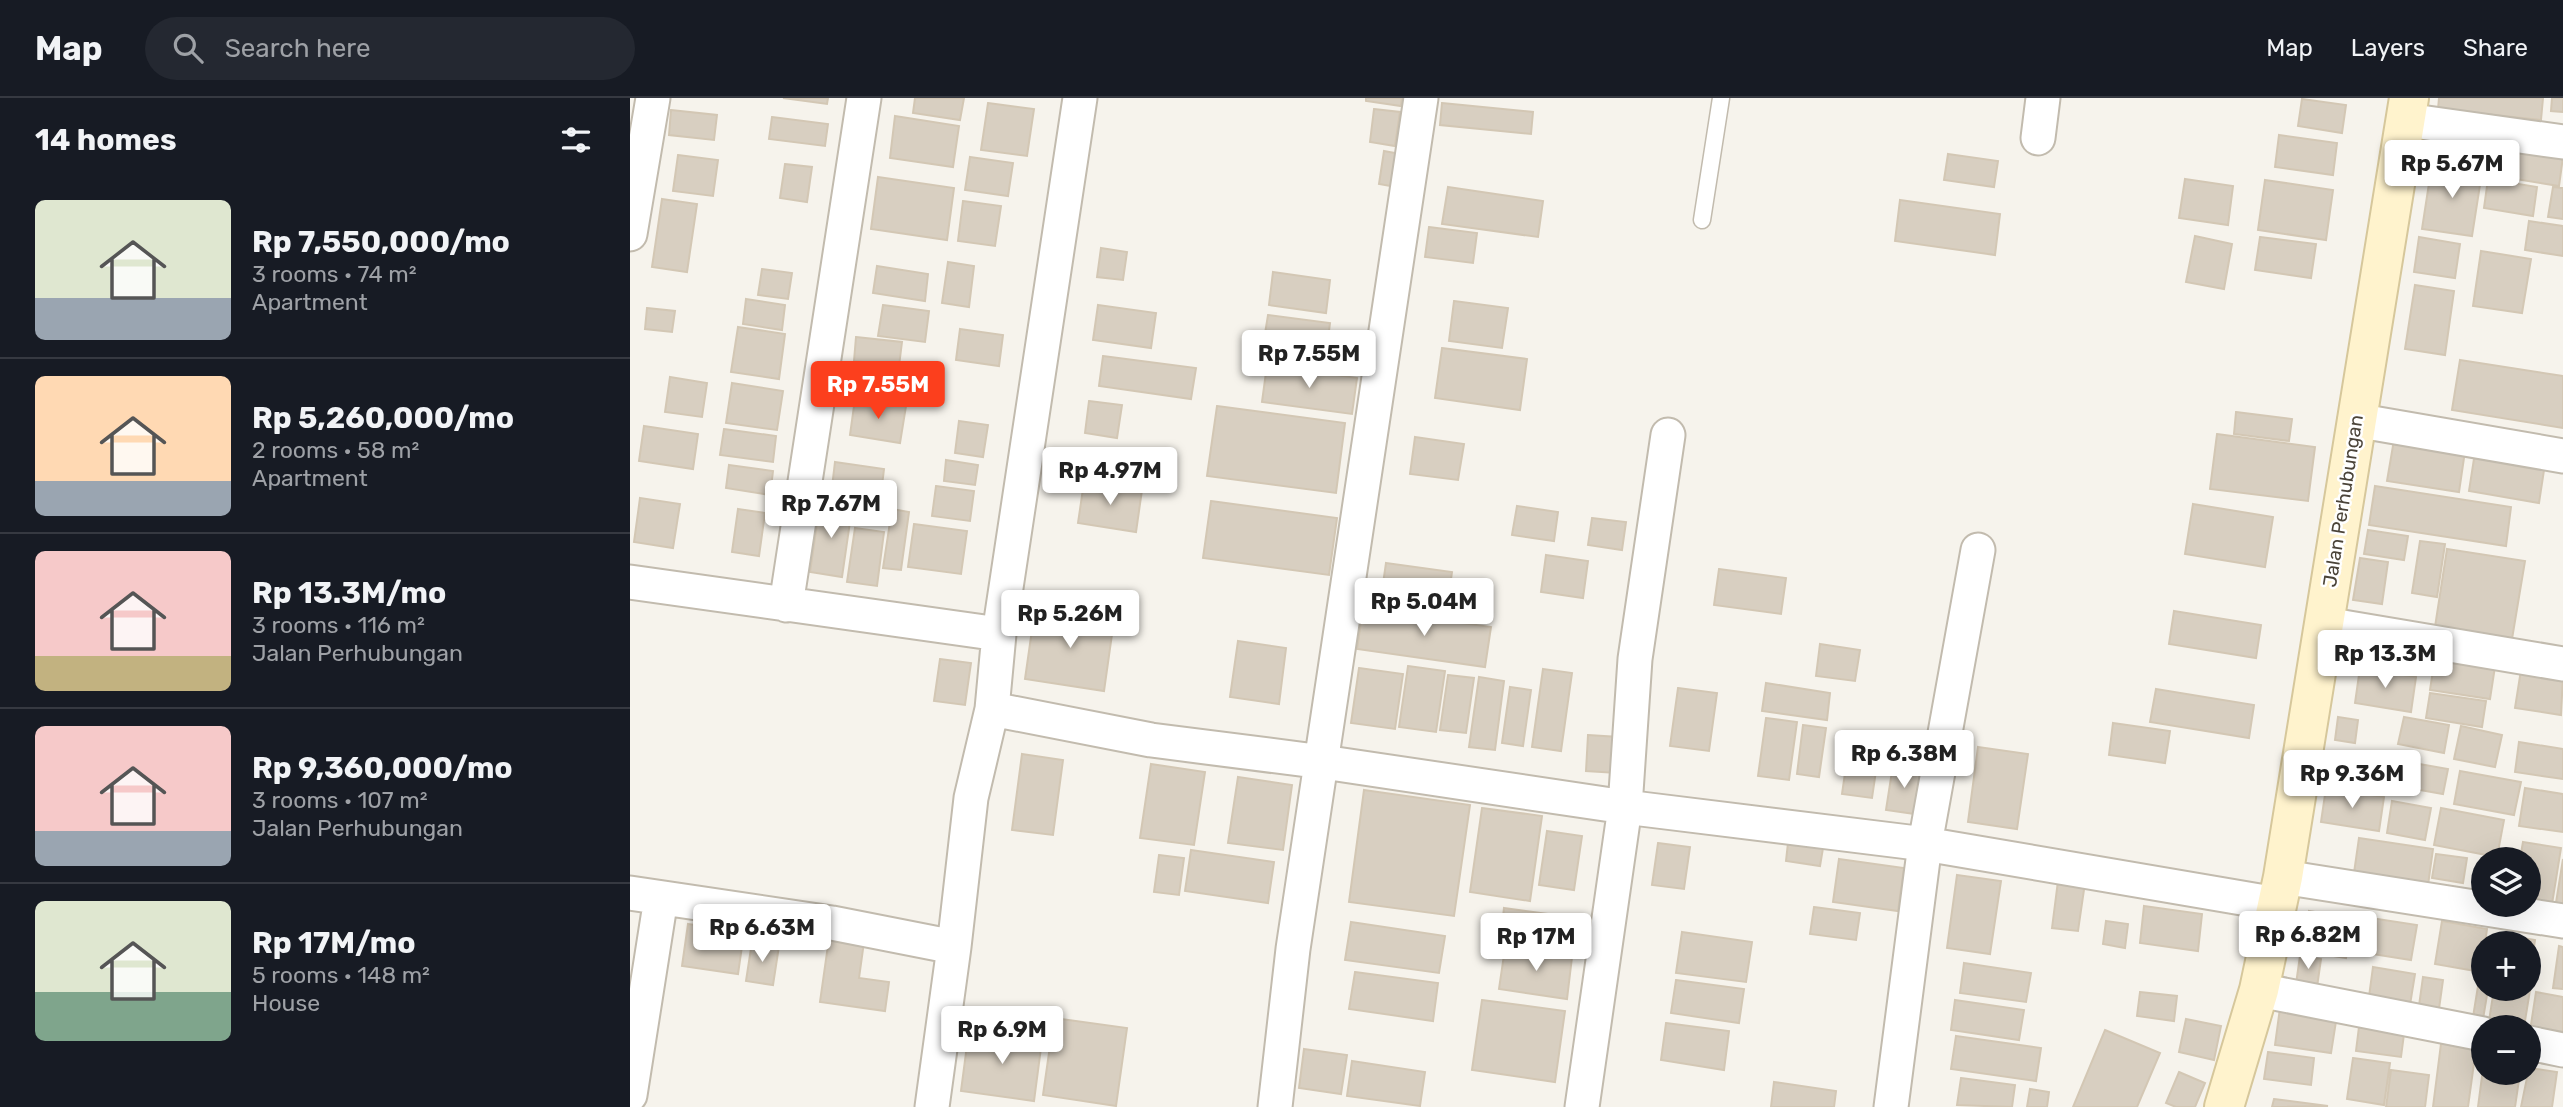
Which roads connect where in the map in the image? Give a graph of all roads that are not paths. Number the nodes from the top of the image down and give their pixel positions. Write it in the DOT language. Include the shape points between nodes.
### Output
graph roads {
  1 [pos="653,98"];
  2 [pos="864,98"];
  3 [pos="1080,98"];
  4 [pos="1421,98"];
  5 [pos="1721,98"];
  6 [pos="2043,98"];
  7 [pos="2407,109"];
  8 [pos="2038,138"];
  9 [pos="2563,142"];
  10 [pos="1702,220"];
  11 [pos="630,234"];
  12 [pos="2355,420"];
  13 [pos="1668,435"];
  14 [pos="2563,456"];
  15 [pos="1978,550"];
  16 [pos="630,582"];
  17 [pos="786,605"];
  18 [pos="2325,624"];
  19 [pos="999,634"];
  20 [pos="2563,664"];
  21 [pos="992,709"];
  22 [pos="1323,762"];
  23 [pos="1625,807"];
  24 [pos="1925,844"];
  25 [pos="2280,890"];
  26 [pos="645,895"];
  27 [pos="2563,921"];
  28 [pos="954,947"];
  29 [pos="2259,990"];
  30 [pos="2471,1032"];
  31 [pos="2541,1046"];
  32 [pos="2563,1050"];
  33 [pos="630,1095"];
  34 [pos="932,1107"];
  35 [pos="1275,1107"];
  36 [pos="1582,1107"];
  37 [pos="1891,1107"];
  38 [pos="2224,1107"];
  1 -- 11 [label="street"];
  2 -- 17 [label="street"];
  3 -- 19 [label="street"];
  4 -- 22 [label="street"];
  5 -- 10 [label="lane"];
  6 -- 8 [label="street"];
  7 -- 9 [label="street"];
  7 -- 12 [label="main road, Jalan Perhubungan"];
  12 -- 14 [label="street"];
  12 -- 18 [label="main road, Jalan Perhubungan"];
  13 -- 23 [label="street" via="1634,659"];
  15 -- 24 [label="street"];
  16 -- 17 [label="street"];
  17 -- 19 [label="street"];
  18 -- 20 [label="street"];
  18 -- 25 [label="main road, Jalan Perhubungan"];
  19 -- 21 [label="street"];
  21 -- 22 [label="street" via="1150,740"];
  21 -- 28 [label="street" via="971,798"];
  22 -- 23 [label="street"];
  22 -- 35 [label="street" via="1293,949"];
  23 -- 24 [label="street"];
  23 -- 36 [label="street"];
  24 -- 25 [label="street"];
  24 -- 37 [label="street"];
  25 -- 27 [label="street"];
  25 -- 29 [label="main road, Jalan Perhubungan"];
  26 -- 28 [label="street"];
  26 -- 33 [label="street"];
  28 -- 34 [label="street"];
  29 -- 30 [label="street"];
  29 -- 38 [label="main road, Jalan Perhubungan"];
  31 -- 32 [label="street"];
}
